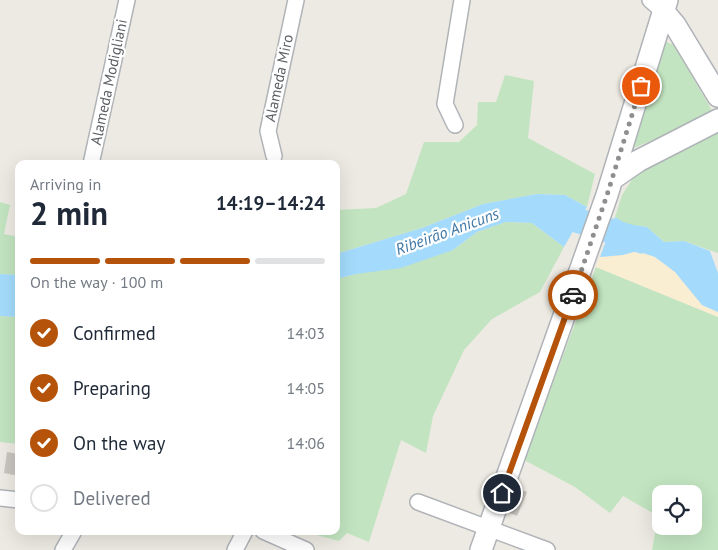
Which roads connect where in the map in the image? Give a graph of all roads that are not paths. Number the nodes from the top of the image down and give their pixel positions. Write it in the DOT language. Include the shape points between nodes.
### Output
graph roads {
  1 [pos="127,0"];
  2 [pos="296,0"];
  3 [pos="462,0"];
  4 [pos="660,4"];
  5 [pos="718,96"];
  6 [pos="718,120"];
  7 [pos="455,125"];
  8 [pos="274,156"];
  9 [pos="92,160"];
  10 [pos="610,187"];
  11 [pos="0,498"];
  12 [pos="15,500"];
  13 [pos="418,502"];
  14 [pos="489,529"];
  15 [pos="72,535"];
  16 [pos="243,535"];
  17 [pos="271,535"];
  18 [pos="63,550"];
  19 [pos="235,550"];
  20 [pos="306,550"];
  21 [pos="482,550"];
  22 [pos="547,550"];
  1 -- 9 [label="street, Alameda Modigliani"];
  2 -- 8 [label="street, Alameda Miro" via="268,131"];
  3 -- 7 [label="street" via="445,104"];
  4 -- 5 [label="street"];
  4 -- 10 [label="street"];
  6 -- 10 [label="street" via="638,161"];
  10 -- 14 [label="street"];
  11 -- 12 [label="street"];
  13 -- 14 [label="street"];
  14 -- 21 [label="street"];
  14 -- 22 [label="street"];
  15 -- 18 [label="street"];
  16 -- 19 [label="street"];
  17 -- 20 [label="street"];
}
